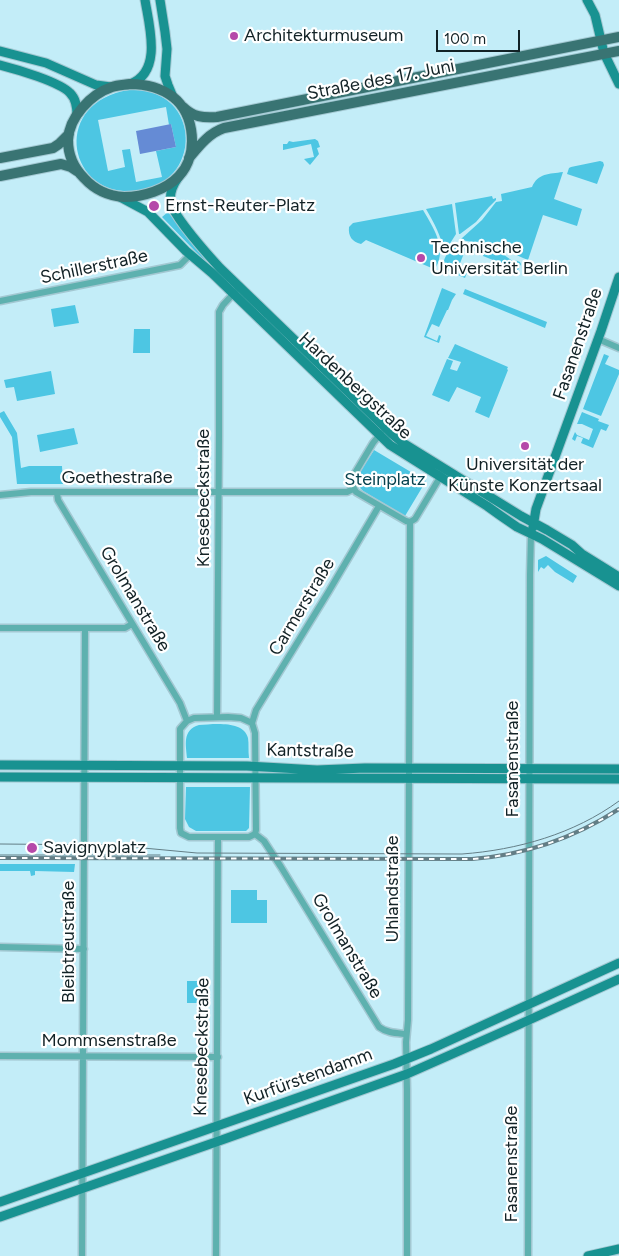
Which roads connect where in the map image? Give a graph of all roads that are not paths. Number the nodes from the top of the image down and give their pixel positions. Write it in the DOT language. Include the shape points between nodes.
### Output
graph roads {
  1 [pos="145,0"];
  2 [pos="160,0"];
  3 [pos="587,0"];
  4 [pos="619,37"];
  5 [pos="601,41"];
  6 [pos="619,50"];
  7 [pos="0,51"];
  8 [pos="604,54"];
  9 [pos="0,65"];
  10 [pos="130,84"];
  11 [pos="619,84"];
  12 [pos="111,87"];
  13 [pos="173,97"];
  14 [pos="183,108"];
  15 [pos="77,115"];
  16 [pos="69,134"];
  17 [pos="0,158"];
  18 [pos="190,158"];
  19 [pos="78,171"];
  20 [pos="0,176"];
  21 [pos="179,176"];
  22 [pos="117,196"];
  23 [pos="190,255"];
  24 [pos="619,277"];
  25 [pos="237,291"];
  26 [pos="0,301"];
  27 [pos="598,339"];
  28 [pos="619,348"];
  29 [pos="382,432"];
  30 [pos="442,473"];
  31 [pos="353,490"];
  32 [pos="57,493"];
  33 [pos="219,493"];
  34 [pos="0,495"];
  35 [pos="380,506"];
  36 [pos="410,522"];
  37 [pos="534,522"];
  38 [pos="532,534"];
  39 [pos="619,577"];
  40 [pos="619,586"];
  41 [pos="132,624"];
  42 [pos="0,628"];
  43 [pos="85,628"];
  44 [pos="217,717"];
  45 [pos="187,721"];
  46 [pos="252,724"];
  47 [pos="0,765"];
  48 [pos="85,765"];
  49 [pos="179,766"];
  50 [pos="255,766"];
  51 [pos="409,768"];
  52 [pos="529,768"];
  53 [pos="619,769"];
  54 [pos="0,777"];
  55 [pos="85,778"];
  56 [pos="179,778"];
  57 [pos="255,778"];
  58 [pos="409,778"];
  59 [pos="529,779"];
  60 [pos="619,779"];
  61 [pos="255,834"];
  62 [pos="218,838"];
  63 [pos="0,948"];
  64 [pos="84,949"];
  65 [pos="619,963"];
  66 [pos="619,979"];
  67 [pos="528,1005"];
  68 [pos="528,1021"];
  69 [pos="406,1034"];
  70 [pos="0,1056"];
  71 [pos="83,1056"];
  72 [pos="218,1057"];
  73 [pos="406,1059"];
  74 [pos="407,1074"];
  75 [pos="216,1127"];
  76 [pos="216,1142"];
  77 [pos="83,1173"];
  78 [pos="82,1188"];
  79 [pos="0,1202"];
  80 [pos="0,1217"];
  81 [pos="619,1249"];
  82 [pos="82,1256"];
  83 [pos="216,1256"];
  84 [pos="407,1256"];
  85 [pos="528,1256"];
  86 [pos="588,1256"];
  1 -- 10 [label="main road" via="152,52 140,79"];
  2 -- 13 [label="main road" via="166,32 165,76"];
  3 -- 5 [label="main road" via="595,14"];
  4 -- 5 [label="main road, Straße des 17. Juni"];
  5 -- 8 [label="main road"];
  5 -- 14 [label="main road, Straße des 17. Juni" via="217,117 200,118"];
  6 -- 8 [label="main road, Straße des 17. Juni"];
  7 -- 12 [label="main road" via="46,64 96,86"];
  8 -- 11 [label="main road"];
  8 -- 18 [label="main road, Straße des 17. Juni" via="224,128 204,141"];
  9 -- 15 [label="main road" via="68,90 76,103"];
  10 -- 12 [label="main road"];
  10 -- 13 [label="main road" via="149,86"];
  12 -- 15 [label="main road" via="88,102"];
  13 -- 14 [label="main road"];
  14 -- 18 [label="main road" via="192,132"];
  15 -- 16 [label="main road"];
  16 -- 17 [label="main road" via="53,148"];
  16 -- 19 [label="main road" via="70,155"];
  18 -- 21 [label="main road"];
  19 -- 20 [label="main road" via="61,164"];
  19 -- 22 [label="main road" via="95,188"];
  21 -- 22 [label="main road" via="150,193"];
  21 -- 25 [label="main road, Hardenbergstraße" via="171,193 173,210"];
  22 -- 23 [label="main road, Hardenbergstraße" via="146,210"];
  23 -- 25 [label="main road, Hardenbergstraße"];
  23 -- 26 [label="street, Schillerstraße" via="180,265"];
  24 -- 27 [label="main road, Fasanenstraße"];
  25 -- 29 [label="main road, Hardenbergstraße"];
  25 -- 33 [label="street, Knesebeckstraße" via="219,312"];
  27 -- 28 [label="street"];
  27 -- 37 [label="main road, Fasanenstraße"];
  29 -- 30 [label="main road, Hardenbergstraße" via="394,448"];
  29 -- 31 [label="street" via="352,478"];
  30 -- 36 [label="street" via="415,519"];
  30 -- 37 [label="main road, Hardenbergstraße"];
  30 -- 38 [label="main road, Hardenbergstraße" via="486,506"];
  31 -- 33 [label="street, Goethestraße"];
  31 -- 35 [label="street"];
  32 -- 33 [label="street, Goethestraße"];
  32 -- 34 [label="street, Goethestraße"];
  32 -- 41 [label="street, Grolmanstraße" via="58,500"];
  33 -- 44 [label="street, Knesebeckstraße"];
  35 -- 36 [label="street"];
  35 -- 46 [label="street, Carmerstraße" via="256,710"];
  36 -- 51 [label="street, Uhlandstraße"];
  37 -- 38 [label="main road, Fasanenstraße"];
  37 -- 39 [label="main road, Hardenbergstraße"];
  38 -- 40 [label="main road, Hardenbergstraße"];
  38 -- 52 [label="street, Fasanenstraße"];
  41 -- 43 [label="street" via="125,628"];
  41 -- 45 [label="street, Grolmanstraße"];
  42 -- 43 [label="street"];
  43 -- 48 [label="street, Bleibtreustraße"];
  44 -- 45 [label="street"];
  44 -- 46 [label="street" via="241,718"];
  45 -- 49 [label="street" via="180,729"];
  46 -- 50 [label="street" via="256,738"];
  47 -- 48 [label="main road, Kantstraße"];
  48 -- 49 [label="main road, Kantstraße"];
  48 -- 55 [label="street, Bleibtreustraße"];
  49 -- 50 [label="main road, Kantstraße"];
  49 -- 56 [label="street"];
  50 -- 51 [label="main road, Kantstraße" via="317,770"];
  50 -- 57 [label="street"];
  51 -- 52 [label="main road, Kantstraße"];
  51 -- 58 [label="street, Uhlandstraße"];
  52 -- 53 [label="main road, Kantstraße"];
  52 -- 59 [label="street, Fasanenstraße"];
  54 -- 55 [label="main road, Kantstraße"];
  55 -- 56 [label="main road, Kantstraße"];
  55 -- 64 [label="street, Bleibtreustraße"];
  56 -- 57 [label="main road, Kantstraße"];
  56 -- 62 [label="street" via="181,833 189,837"];
  57 -- 58 [label="main road, Kantstraße"];
  57 -- 61 [label="street"];
  58 -- 59 [label="main road, Kantstraße"];
  58 -- 69 [label="street, Uhlandstraße"];
  59 -- 60 [label="main road, Kantstraße"];
  59 -- 67 [label="street, Fasanenstraße"];
  61 -- 62 [label="street"];
  61 -- 69 [label="street, Grolmanstraße" via="264,841 281,867 379,1027 384,1031"];
  62 -- 72 [label="street, Knesebeckstraße"];
  63 -- 64 [label="street"];
  64 -- 71 [label="street, Bleibtreustraße"];
  65 -- 67 [label="main road, Kurfürstendamm"];
  66 -- 68 [label="main road, Kurfürstendamm"];
  67 -- 68 [label="street, Fasanenstraße"];
  67 -- 73 [label="main road, Kurfürstendamm"];
  68 -- 74 [label="main road, Kurfürstendamm"];
  68 -- 85 [label="street, Fasanenstraße"];
  69 -- 73 [label="street, Uhlandstraße"];
  70 -- 71 [label="street, Mommsenstraße"];
  71 -- 72 [label="street, Mommsenstraße"];
  71 -- 77 [label="street, Bleibtreustraße"];
  72 -- 75 [label="street, Knesebeckstraße"];
  73 -- 74 [label="street, Uhlandstraße"];
  73 -- 75 [label="main road, Kurfürstendamm"];
  74 -- 76 [label="main road, Kurfürstendamm"];
  74 -- 84 [label="street, Uhlandstraße"];
  75 -- 76 [label="street, Knesebeckstraße"];
  75 -- 77 [label="main road, Kurfürstendamm"];
  76 -- 78 [label="main road, Kurfürstendamm"];
  76 -- 83 [label="street, Knesebeckstraße"];
  77 -- 78 [label="street, Bleibtreustraße"];
  77 -- 79 [label="main road, Kurfürstendamm"];
  78 -- 80 [label="main road, Kurfürstendamm"];
  78 -- 82 [label="street, Bleibtreustraße"];
  81 -- 86 [label="main road"];
}
